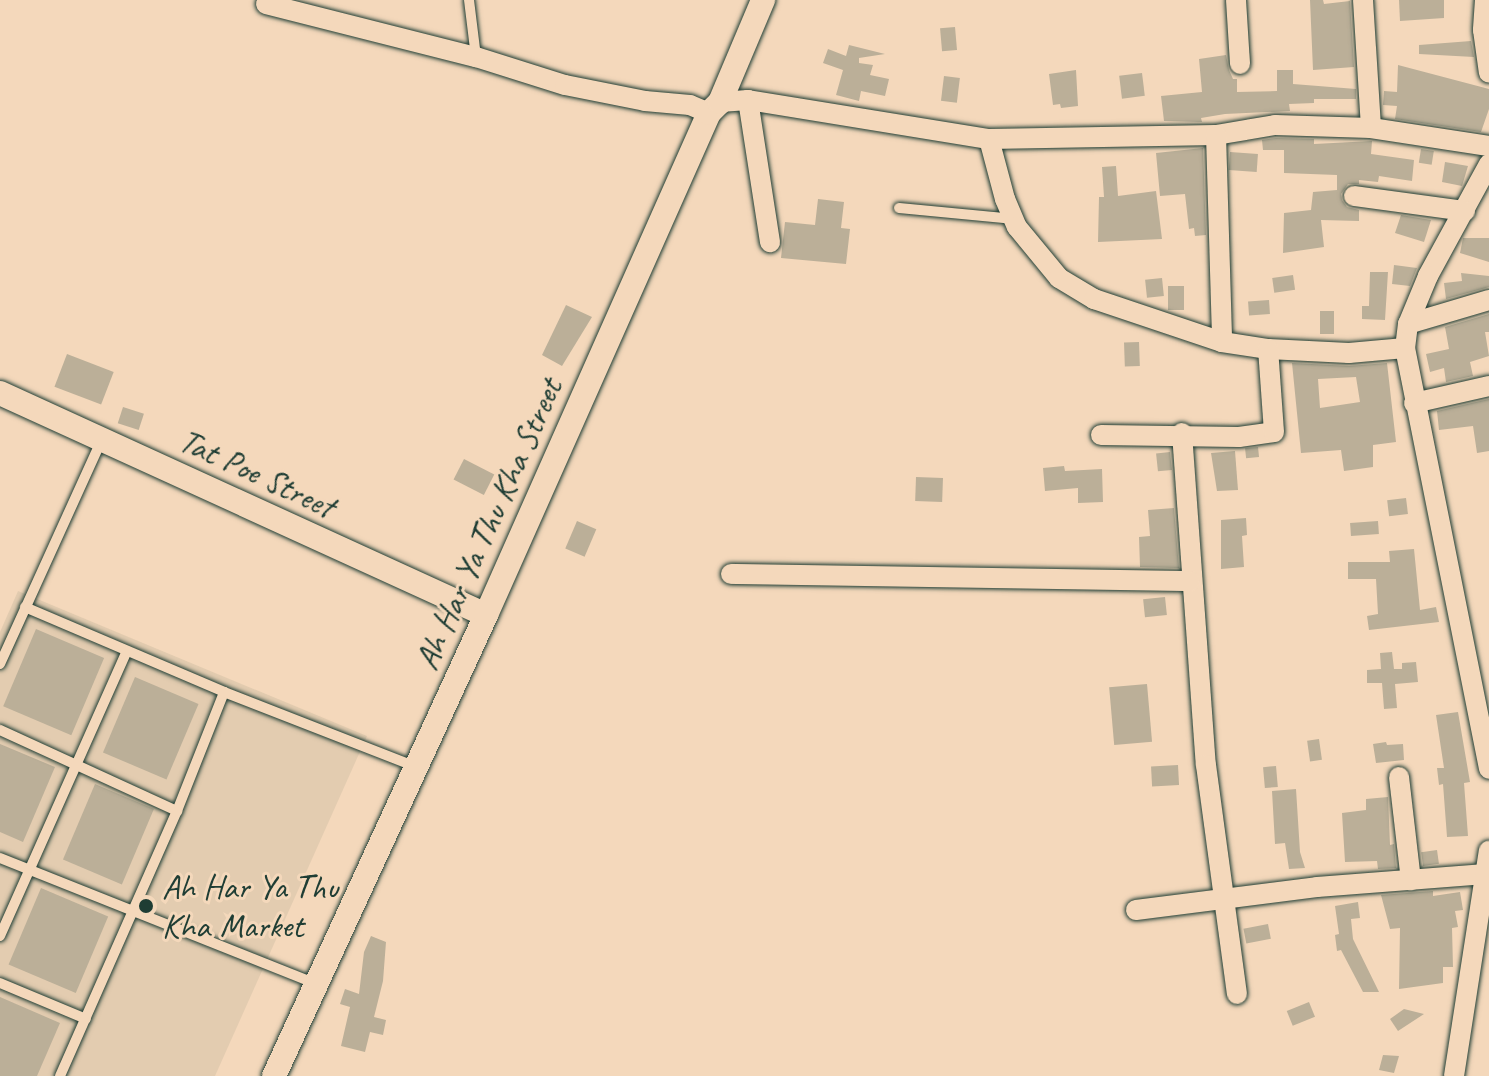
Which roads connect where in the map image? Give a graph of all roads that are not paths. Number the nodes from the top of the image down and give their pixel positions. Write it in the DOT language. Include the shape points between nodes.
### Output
graph roads {
  1 [pos="469,0"];
  2 [pos="763,0"];
  3 [pos="1236,0"];
  4 [pos="1363,0"];
  5 [pos="1485,0"];
  6 [pos="266,4"];
  7 [pos="476,57"];
  8 [pos="1240,64"];
  9 [pos="1489,73"];
  10 [pos="748,100"];
  11 [pos="715,108"];
  12 [pos="1371,128"];
  13 [pos="1216,135"];
  14 [pos="989,139"];
  15 [pos="1489,146"];
  16 [pos="1489,164"];
  17 [pos="1354,196"];
  18 [pos="899,208"];
  19 [pos="1465,211"];
  20 [pos="1014,219"];
  21 [pos="770,242"];
  22 [pos="1489,300"];
  23 [pos="1408,324"];
  24 [pos="1222,342"];
  25 [pos="1405,348"];
  26 [pos="1268,349"];
  27 [pos="1489,386"];
  28 [pos="0,393"];
  29 [pos="1414,403"];
  30 [pos="1182,433"];
  31 [pos="1101,435"];
  32 [pos="102,439"];
  33 [pos="731,574"];
  34 [pos="1190,581"];
  35 [pos="25,607"];
  36 [pos="486,615"];
  37 [pos="126,653"];
  38 [pos="0,664"];
  39 [pos="224,692"];
  40 [pos="0,730"];
  41 [pos="76,765"];
  42 [pos="414,766"];
  43 [pos="1489,769"];
  44 [pos="1399,777"];
  45 [pos="177,811"];
  46 [pos="1489,851"];
  47 [pos="0,858"];
  48 [pos="29,871"];
  49 [pos="1485,874"];
  50 [pos="1411,880"];
  51 [pos="1224,898"];
  52 [pos="131,909"];
  53 [pos="1136,910"];
  54 [pos="0,936"];
  55 [pos="0,983"];
  56 [pos="314,983"];
  57 [pos="1237,994"];
  58 [pos="86,1019"];
  59 [pos="60,1076"];
  60 [pos="274,1076"];
  61 [pos="1454,1076"];
  1 -- 7 [label="lane"];
  2 -- 11 [label="street, Ah Har Ya Thu Kha Street"];
  3 -- 8 [label="street"];
  4 -- 12 [label="street"];
  5 -- 9 [label="street"];
  6 -- 7 [label="street"];
  7 -- 11 [label="street" via="565,85"];
  10 -- 11 [label="street"];
  10 -- 14 [label="street"];
  10 -- 21 [label="street"];
  11 -- 36 [label="street, Ah Har Ya Thu Kha Street"];
  12 -- 13 [label="street" via="1275,125"];
  12 -- 15 [label="street"];
  13 -- 14 [label="street"];
  13 -- 24 [label="street"];
  14 -- 20 [label="street"];
  16 -- 19 [label="street"];
  17 -- 19 [label="street"];
  18 -- 20 [label="lane"];
  19 -- 23 [label="street"];
  20 -- 24 [label="street" via="1059,278 1094,299"];
  22 -- 23 [label="street"];
  23 -- 25 [label="street"];
  24 -- 26 [label="street"];
  25 -- 26 [label="street" via="1333,353"];
  25 -- 29 [label="street"];
  26 -- 30 [label="street" via="1274,432 1239,437"];
  27 -- 29 [label="street"];
  28 -- 32 [label="street, Tat Poe Street"];
  29 -- 43 [label="street"];
  30 -- 31 [label="street"];
  30 -- 34 [label="street"];
  32 -- 35 [label="lane"];
  32 -- 36 [label="street, Tat Poe Street"];
  33 -- 34 [label="street"];
  34 -- 51 [label="street"];
  35 -- 37 [label="lane"];
  35 -- 38 [label="lane"];
  36 -- 42 [label="street, Ah Har Ya Thu Kha Street"];
  37 -- 39 [label="lane"];
  37 -- 41 [label="lane"];
  39 -- 42 [label="lane"];
  39 -- 45 [label="lane"];
  40 -- 41 [label="lane"];
  41 -- 45 [label="lane"];
  41 -- 48 [label="lane"];
  42 -- 56 [label="street, Ah Har Ya Thu Kha Street"];
  44 -- 50 [label="street"];
  45 -- 52 [label="lane"];
  46 -- 49 [label="street"];
  47 -- 48 [label="lane"];
  48 -- 52 [label="lane"];
  48 -- 54 [label="lane"];
  49 -- 50 [label="street"];
  49 -- 61 [label="street"];
  50 -- 51 [label="street"];
  51 -- 53 [label="street"];
  51 -- 57 [label="street"];
  52 -- 56 [label="lane"];
  52 -- 58 [label="lane"];
  55 -- 58 [label="lane"];
  56 -- 60 [label="street, Ah Har Ya Thu Kha Street"];
  58 -- 59 [label="lane"];
}
